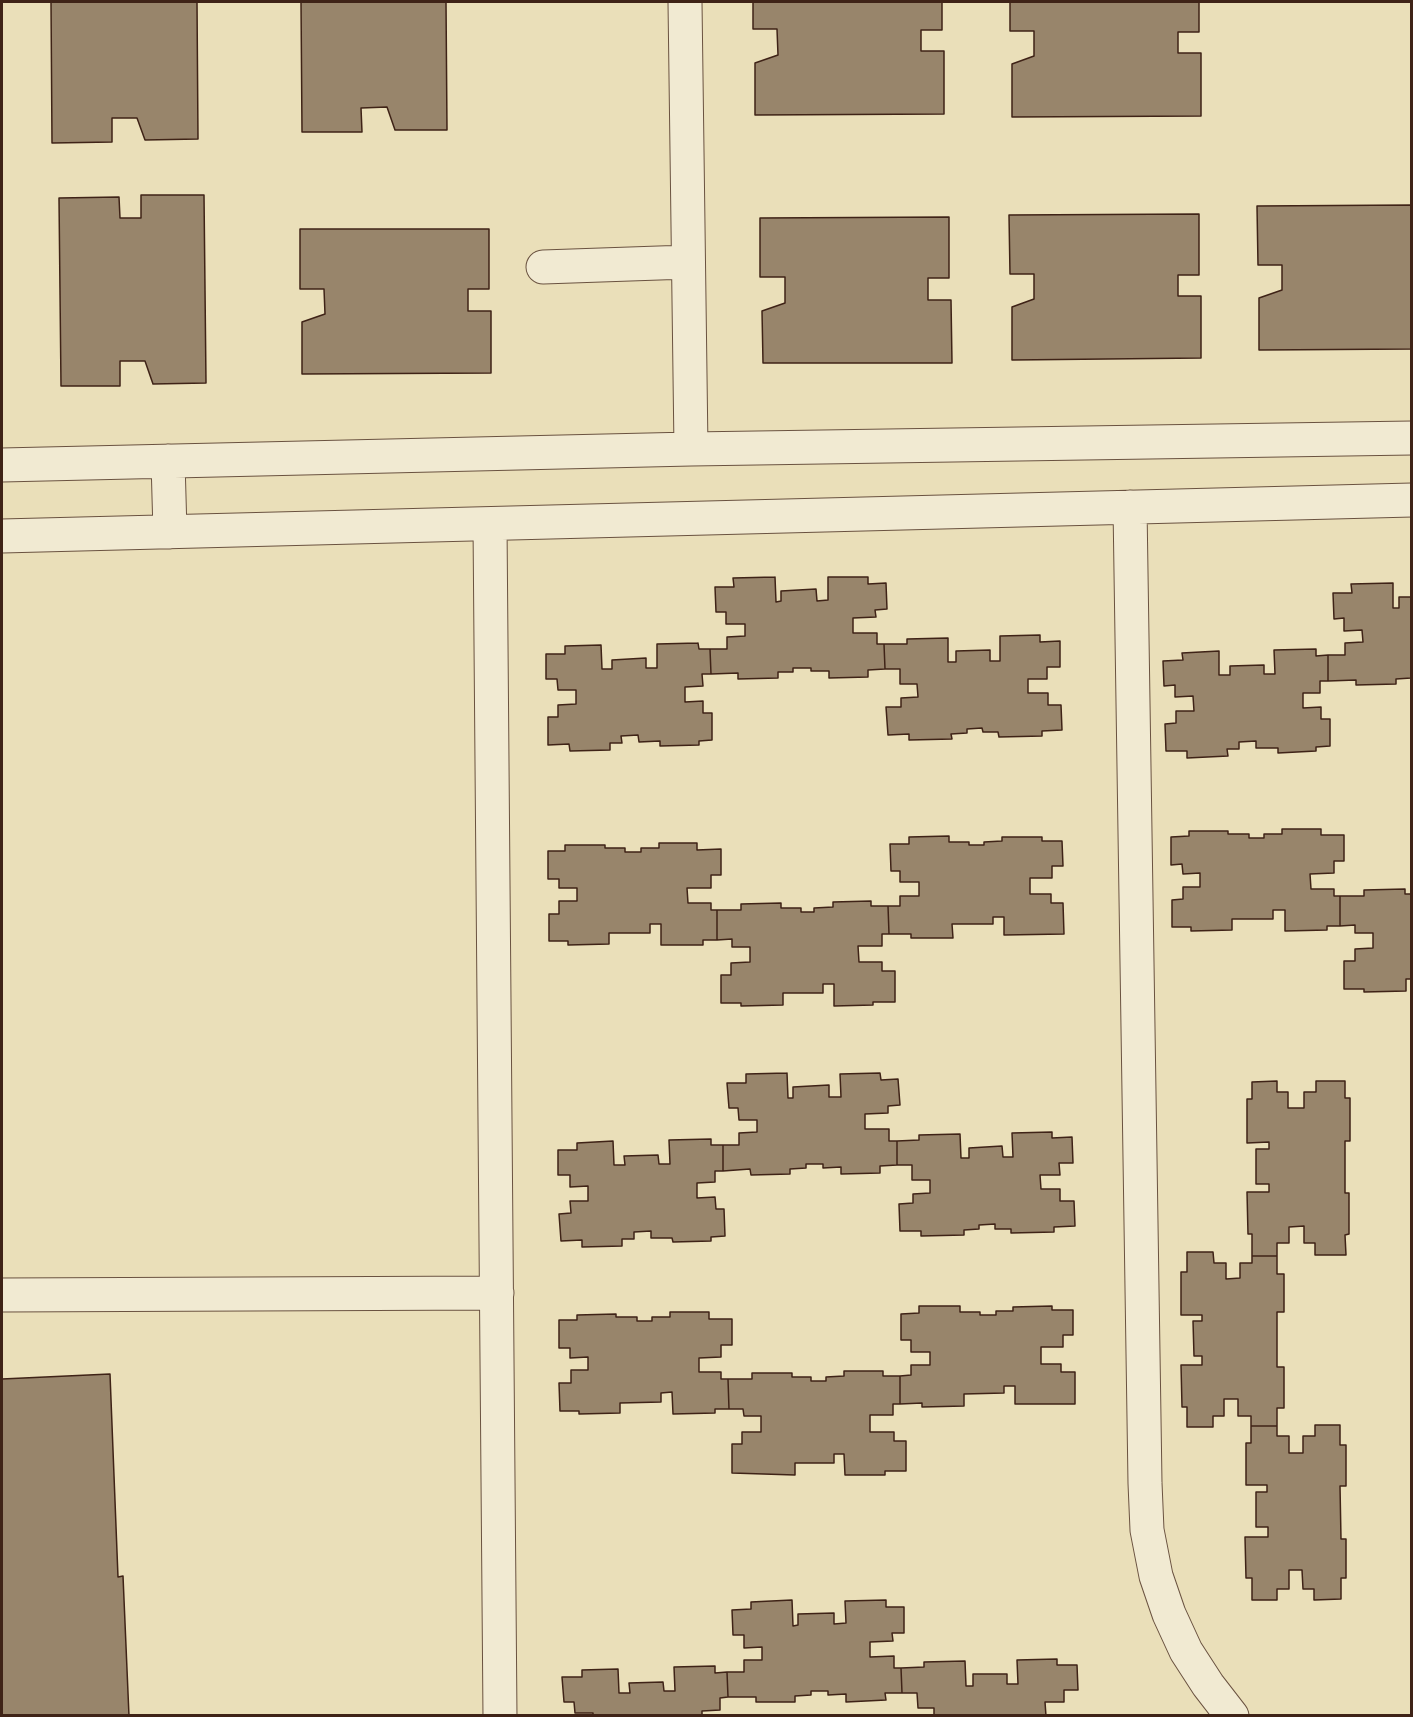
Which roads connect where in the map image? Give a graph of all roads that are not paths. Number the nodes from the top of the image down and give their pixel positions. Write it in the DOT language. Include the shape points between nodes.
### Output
graph roads {
  1 [pos="685,2"];
  2 [pos="688,262"];
  3 [pos="543,267"];
  4 [pos="1412,438"];
  5 [pos="692,449"];
  6 [pos="168,461"];
  7 [pos="2,465"];
  8 [pos="1412,500"];
  9 [pos="1130,507"];
  10 [pos="490,524"];
  11 [pos="170,532"];
  12 [pos="2,537"];
  13 [pos="496,1293"];
  14 [pos="2,1295"];
  15 [pos="500,1716"];
  16 [pos="1232,1716"];
  1 -- 2 [label="street"];
  2 -- 3 [label="street"];
  2 -- 5 [label="street"];
  4 -- 5 [label="street"];
  5 -- 6 [label="street"];
  6 -- 7 [label="street"];
  6 -- 11 [label="street"];
  8 -- 9 [label="street"];
  9 -- 10 [label="street"];
  9 -- 16 [label="street" via="1147,1530 1169,1614 1186,1651"];
  10 -- 11 [label="street"];
  10 -- 13 [label="street"];
  11 -- 12 [label="street"];
  13 -- 14 [label="street"];
  13 -- 15 [label="street"];
}
